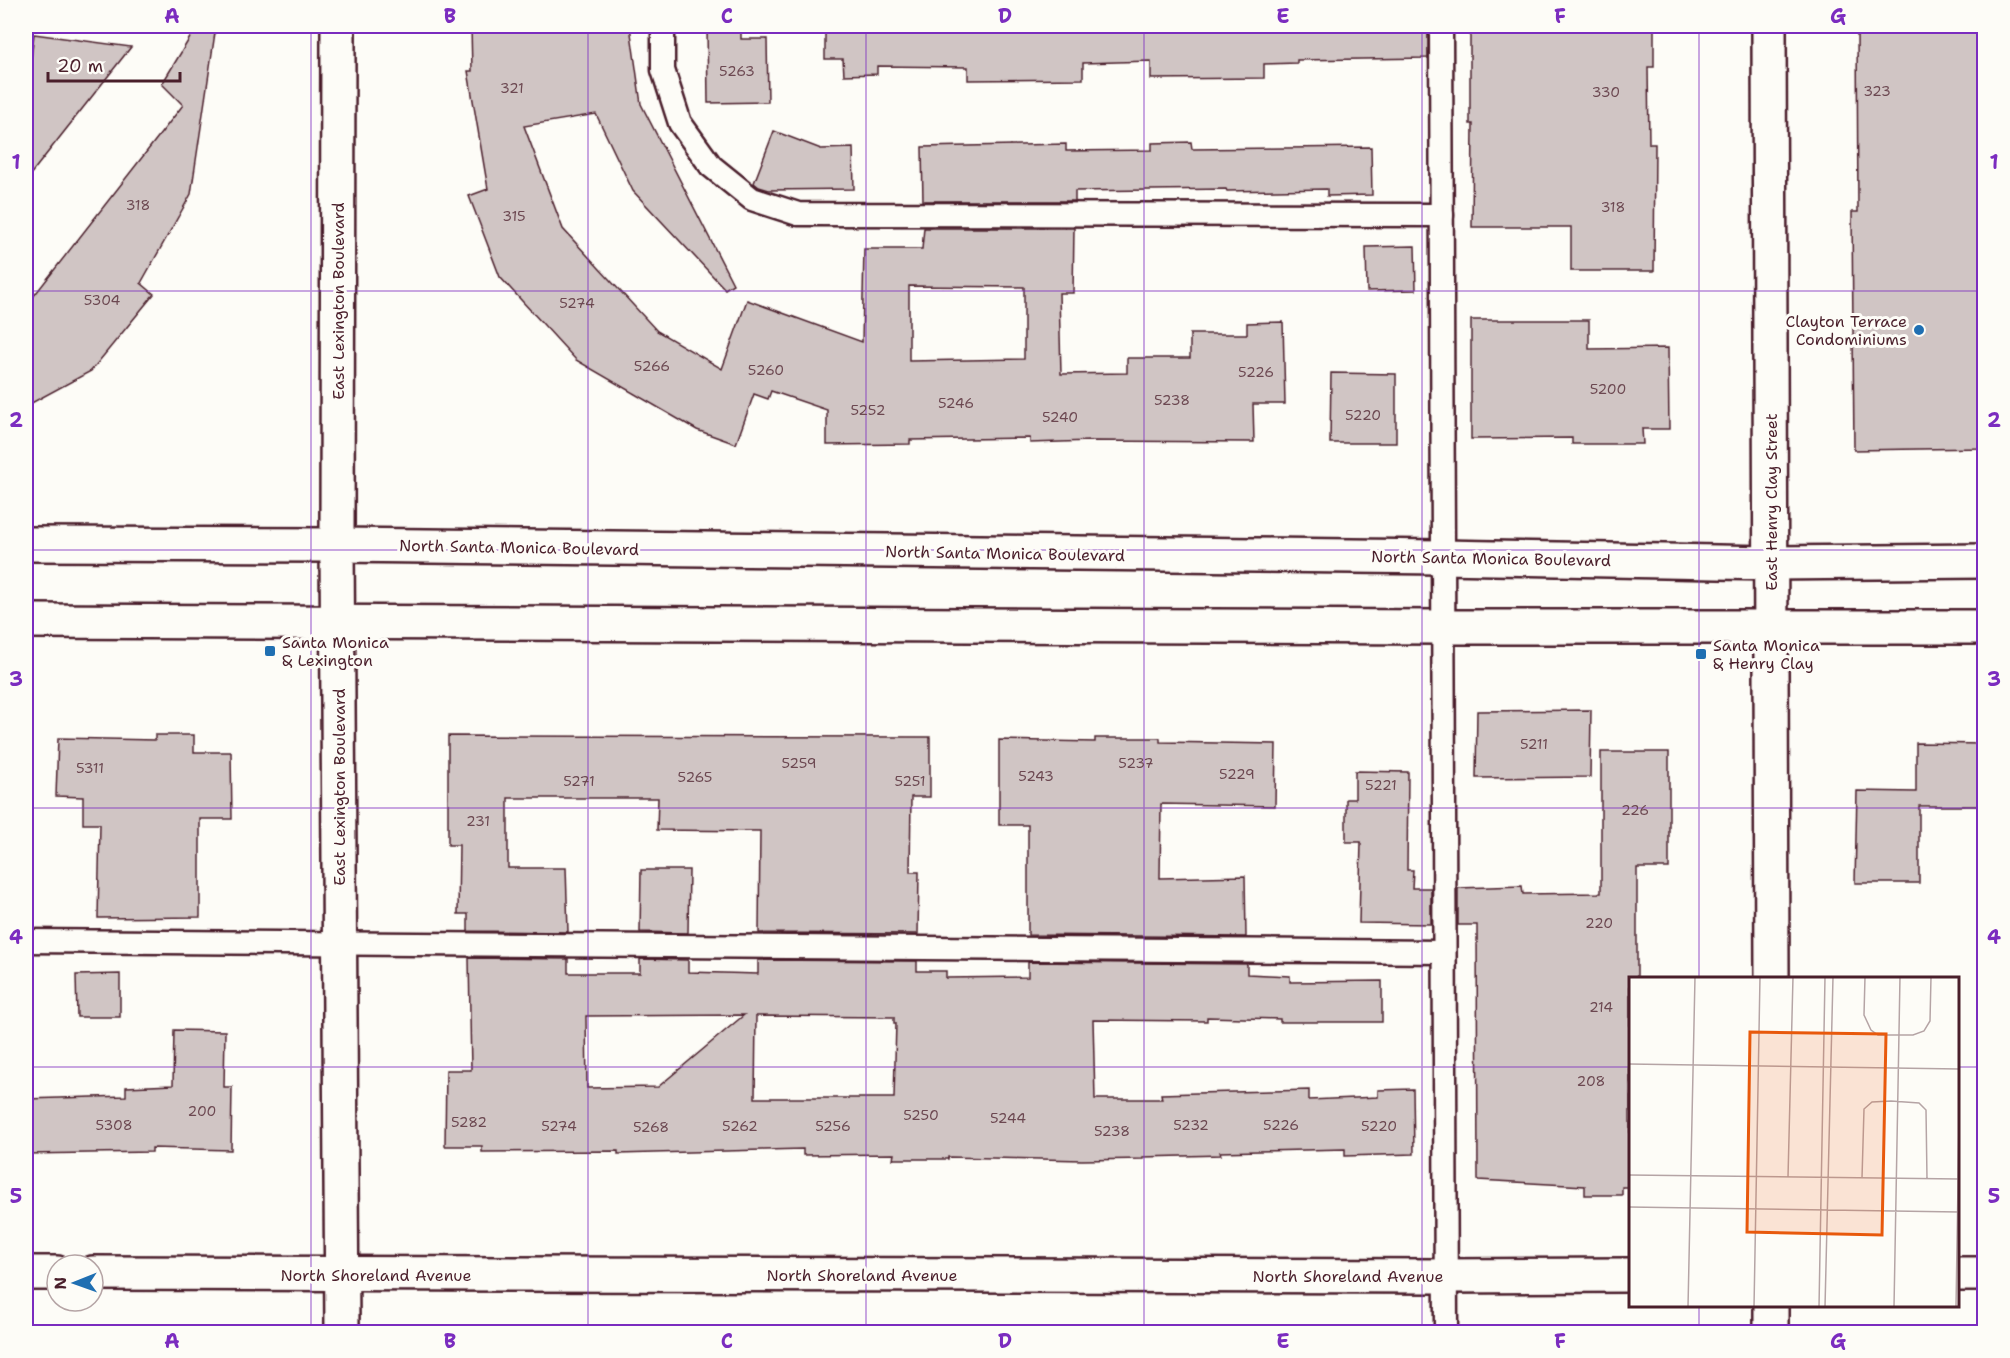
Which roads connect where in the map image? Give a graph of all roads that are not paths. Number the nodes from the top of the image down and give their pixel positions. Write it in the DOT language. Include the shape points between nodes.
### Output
graph roads {
  1 [pos="338,26"];
  2 [pos="663,26"];
  3 [pos="1441,26"];
  4 [pos="1768,26"];
  5 [pos="1442,215"];
  6 [pos="26,544"];
  7 [pos="337,545"];
  8 [pos="1442,557"];
  9 [pos="1984,561"];
  10 [pos="1771,563"];
  11 [pos="26,621"];
  12 [pos="339,622"];
  13 [pos="1443,627"];
  14 [pos="1984,627"];
  15 [pos="1772,628"];
  16 [pos="26,941"];
  17 [pos="339,942"];
  18 [pos="1444,952"];
  19 [pos="1772,977"];
  20 [pos="26,1273"];
  21 [pos="45,1273"];
  22 [pos="105,1273"];
  23 [pos="1959,1274"];
  24 [pos="1984,1274"];
  25 [pos="342,1275"];
  26 [pos="1629,1275"];
  27 [pos="1445,1276"];
  28 [pos="1772,1307"];
  29 [pos="342,1332"];
  30 [pos="1446,1332"];
  31 [pos="1771,1332"];
  1 -- 7 [label="street, East Lexington Boulevard"];
  2 -- 5 [label="lane" via="663,70 680,123 711,166 752,199 798,214"];
  3 -- 5 [label="lane"];
  4 -- 10 [label="street, East Henry Clay Street"];
  5 -- 8 [label="lane"];
  6 -- 7 [label="street, North Santa Monica Boulevard"];
  7 -- 8 [label="street, North Santa Monica Boulevard"];
  7 -- 12 [label="street, East Lexington Boulevard"];
  8 -- 10 [label="street, North Santa Monica Boulevard"];
  8 -- 13 [label="lane"];
  9 -- 10 [label="street, North Santa Monica Boulevard"];
  10 -- 15 [label="street, East Henry Clay Street"];
  11 -- 12 [label="street"];
  12 -- 13 [label="street"];
  12 -- 17 [label="street, East Lexington Boulevard"];
  13 -- 15 [label="street"];
  13 -- 18 [label="lane"];
  14 -- 15 [label="street"];
  15 -- 19 [label="street, East Henry Clay Street"];
  16 -- 17 [label="lane"];
  17 -- 18 [label="lane"];
  17 -- 25 [label="street, East Lexington Boulevard"];
  18 -- 27 [label="lane"];
  20 -- 21 [label="street"];
  22 -- 25 [label="street, North Shoreland Avenue"];
  23 -- 24 [label="street"];
  25 -- 27 [label="street, North Shoreland Avenue"];
  25 -- 29 [label="street, East Lexington Boulevard"];
  26 -- 27 [label="street, North Shoreland Avenue"];
  27 -- 30 [label="lane"];
  28 -- 31 [label="street"];
}
